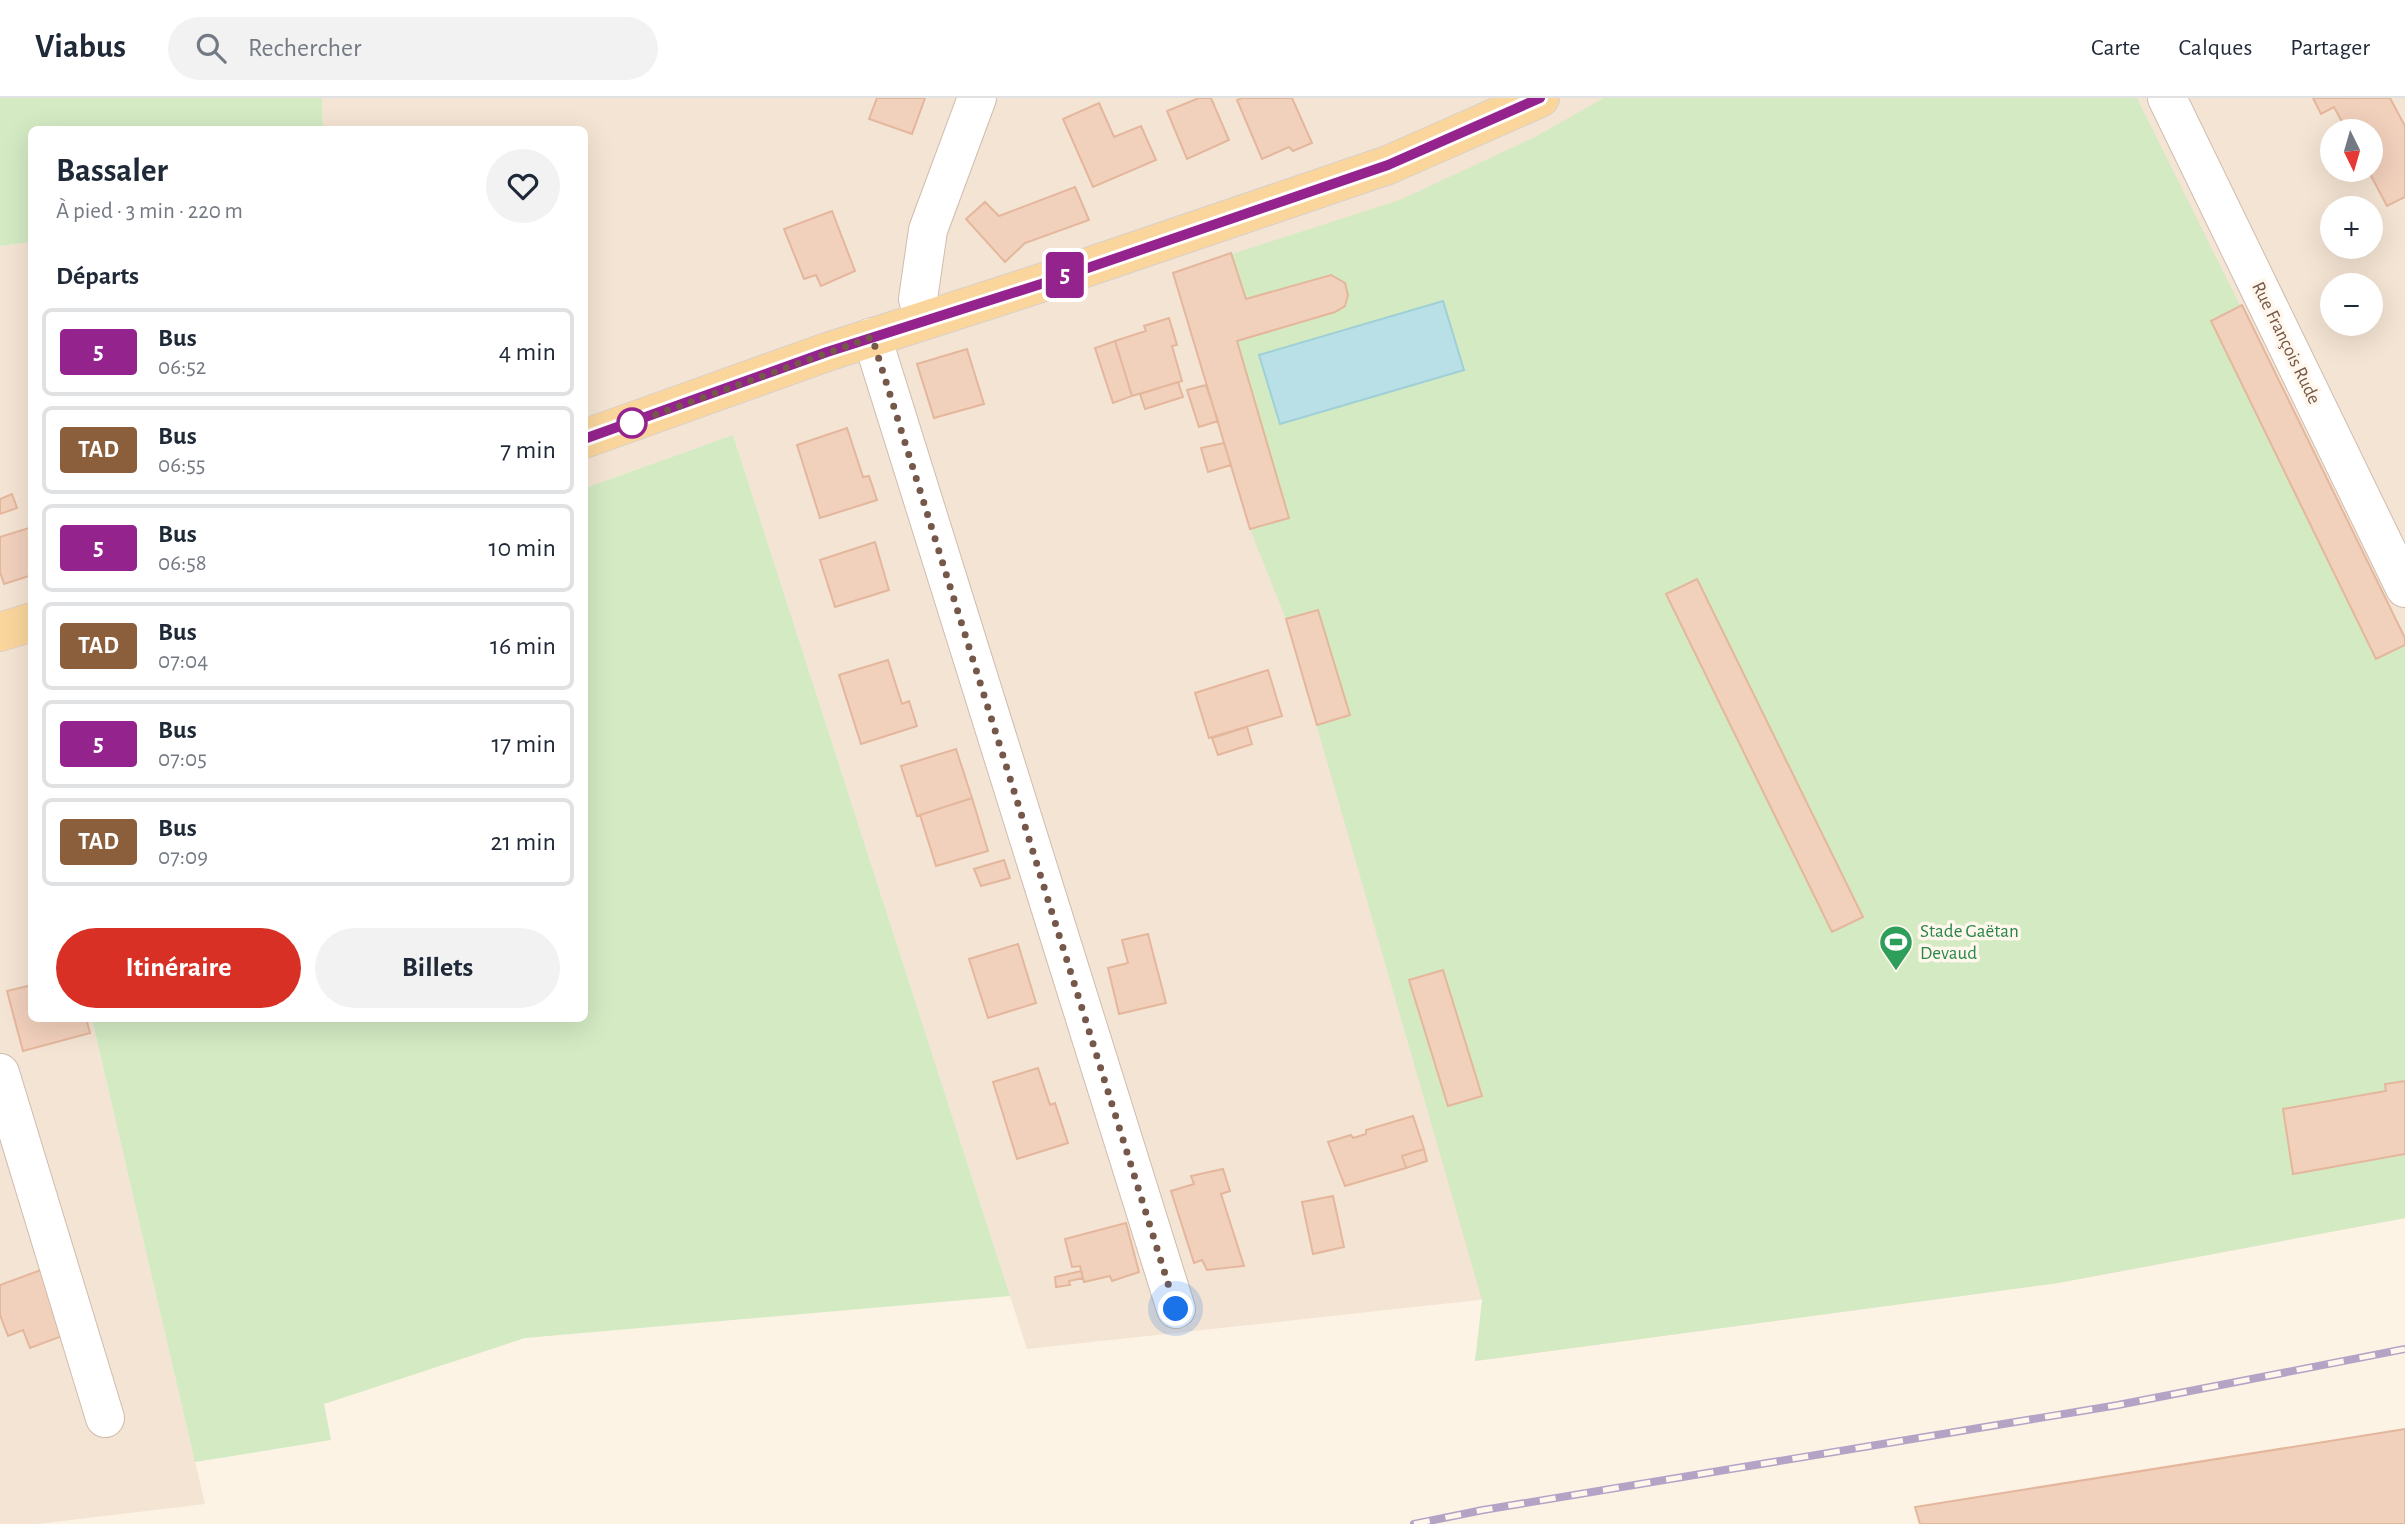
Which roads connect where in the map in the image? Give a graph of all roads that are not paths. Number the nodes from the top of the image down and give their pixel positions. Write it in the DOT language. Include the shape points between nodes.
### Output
graph roads {
  1 [pos="977,98"];
  2 [pos="1540,98"];
  3 [pos="2167,98"];
  4 [pos="917,323"];
  5 [pos="872,337"];
  6 [pos="588,438"];
  7 [pos="2405,588"];
  8 [pos="28,623"];
  9 [pos="0,632"];
  10 [pos="0,1073"];
  11 [pos="1176,1309"];
  12 [pos="105,1418"];
  1 -- 4 [label="street" via="928,230"];
  2 -- 4 [label="main road" via="1388,165"];
  3 -- 7 [label="street, Rue François Rude"];
  4 -- 5 [label="main road"];
  5 -- 6 [label="main road"];
  5 -- 11 [label="street"];
  8 -- 9 [label="main road"];
  10 -- 12 [label="street"];
}
